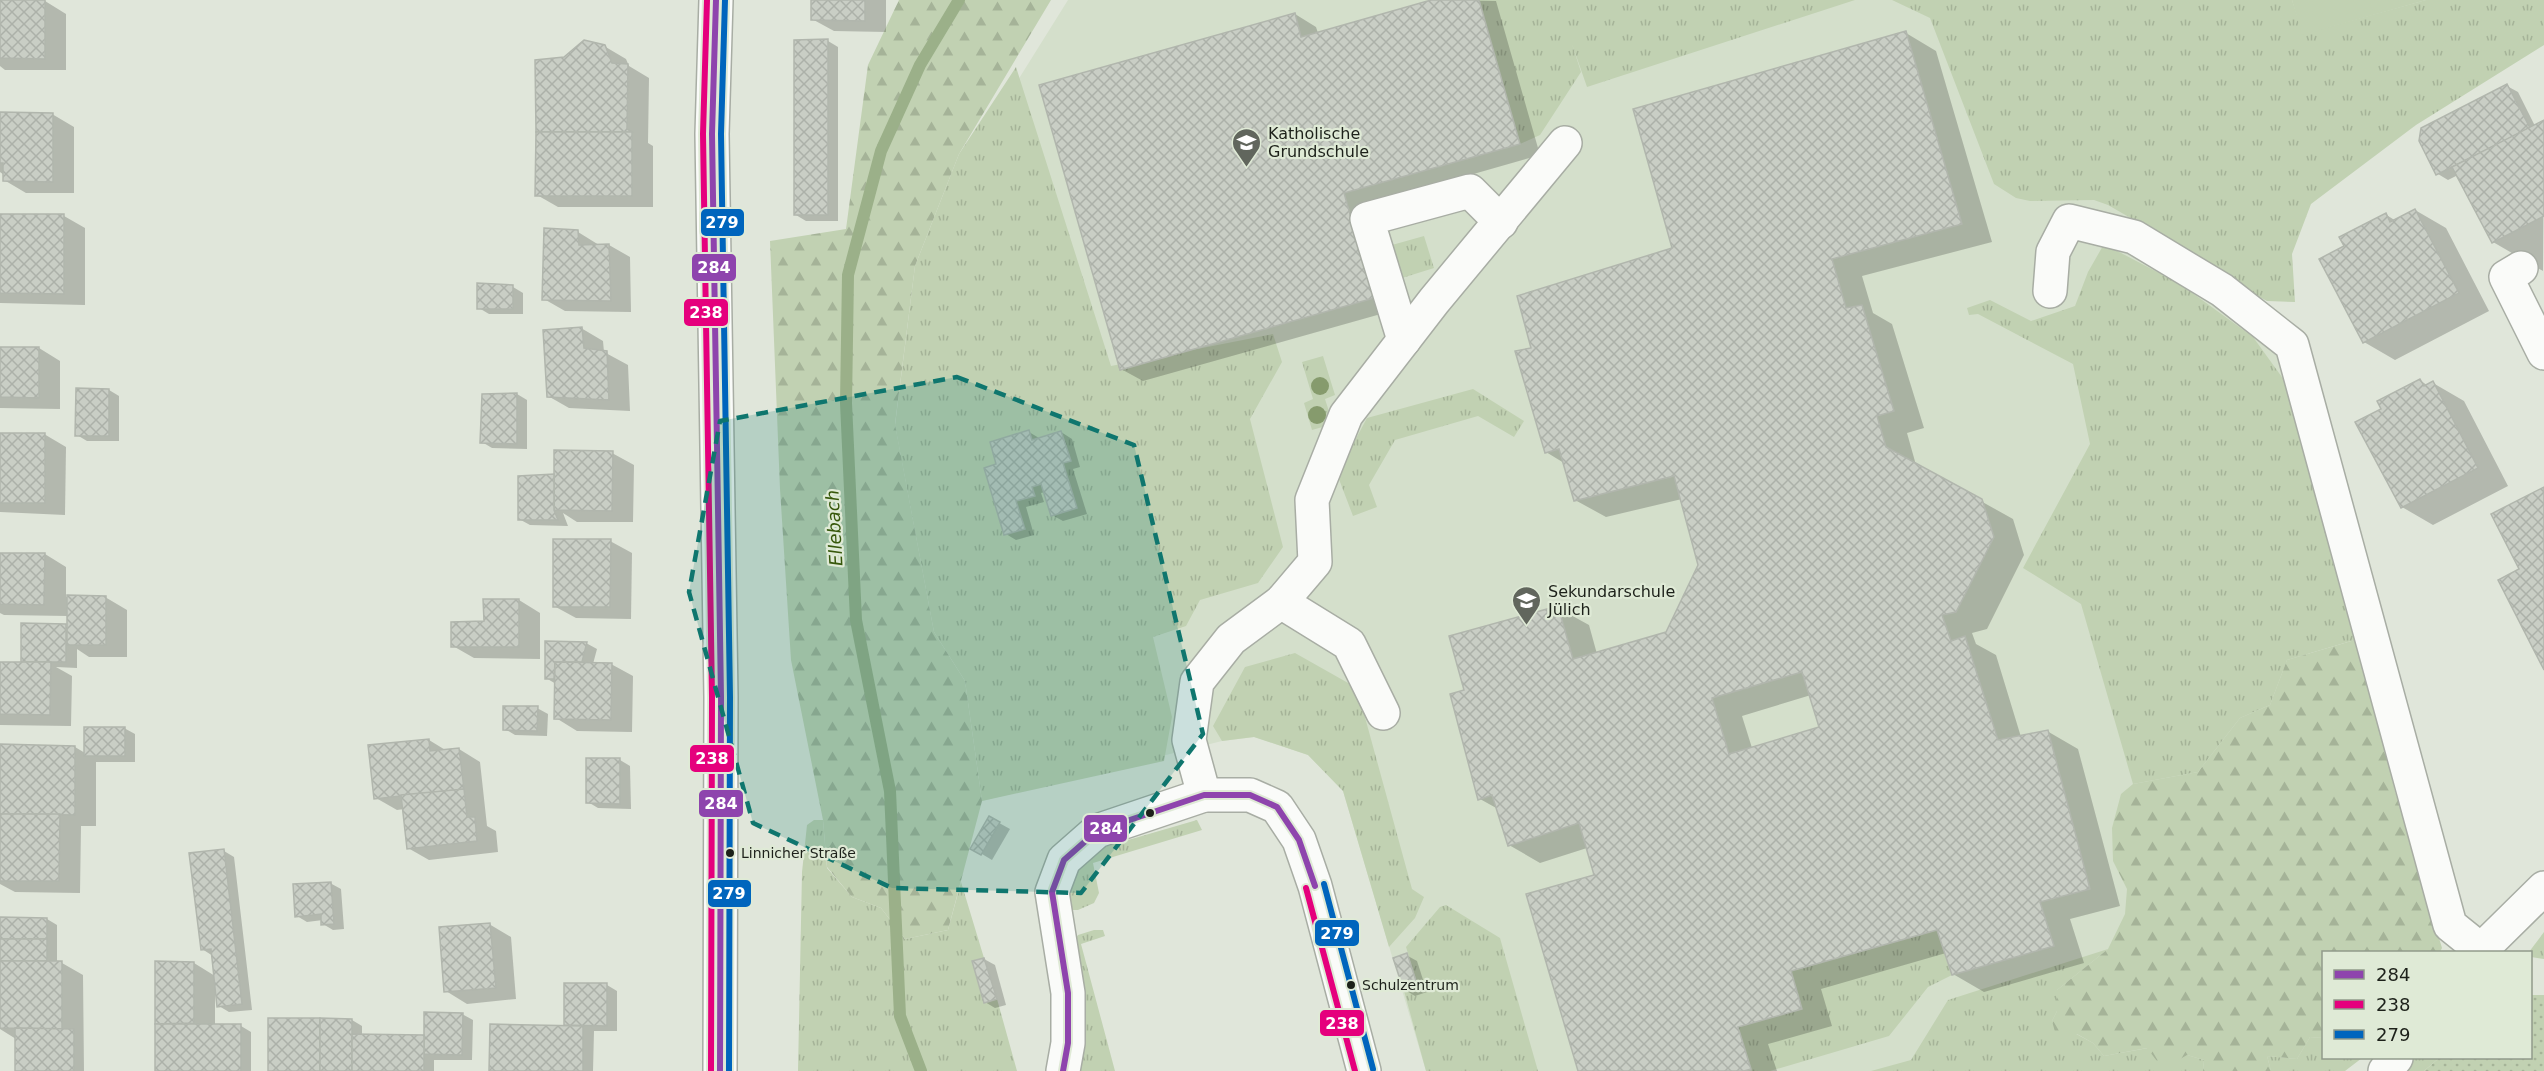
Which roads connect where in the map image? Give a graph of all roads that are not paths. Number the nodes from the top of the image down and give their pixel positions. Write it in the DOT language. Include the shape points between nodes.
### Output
graph roads {
  1 [pos="716,0"];
  2 [pos="1565,144"];
  3 [pos="1501,222"];
  4 [pos="2521,268"];
  5 [pos="2050,291"];
  6 [pos="1404,340"];
  7 [pos="2544,353"];
  8 [pos="1281,602"];
  9 [pos="1383,713"];
  10 [pos="1204,795"];
  11 [pos="2544,888"];
  12 [pos="2480,951"];
  13 [pos="2395,1059"];
  14 [pos="720,1071"];
  15 [pos="1063,1071"];
  16 [pos="1364,1071"];
  17 [pos="2385,1071"];
  1 -- 14 [label="main road" via="712,134 721,697"];
  2 -- 3 [label="main road"];
  3 -- 6 [label="main road"];
  3 -- 6 [label="main road" via="1470,190 1367,219"];
  4 -- 7 [label="main road" via="2506,277"];
  5 -- 12 [label="main road" via="2053,252 2069,221 2134,237 2222,290 2292,345 2450,925"];
  6 -- 8 [label="main road" via="1346,415 1312,500 1315,562"];
  8 -- 9 [label="main road" via="1349,644"];
  8 -- 10 [label="main road" via="1231,639 1197,682 1189,740"];
  10 -- 15 [label="main road" via="1096,831 1064,860 1052,892 1068,993 1068,1042"];
  10 -- 16 [label="main road" via="1250,795 1277,807 1299,840"];
  11 -- 12 [label="main road"];
  13 -- 17 [label="main road"];
}
